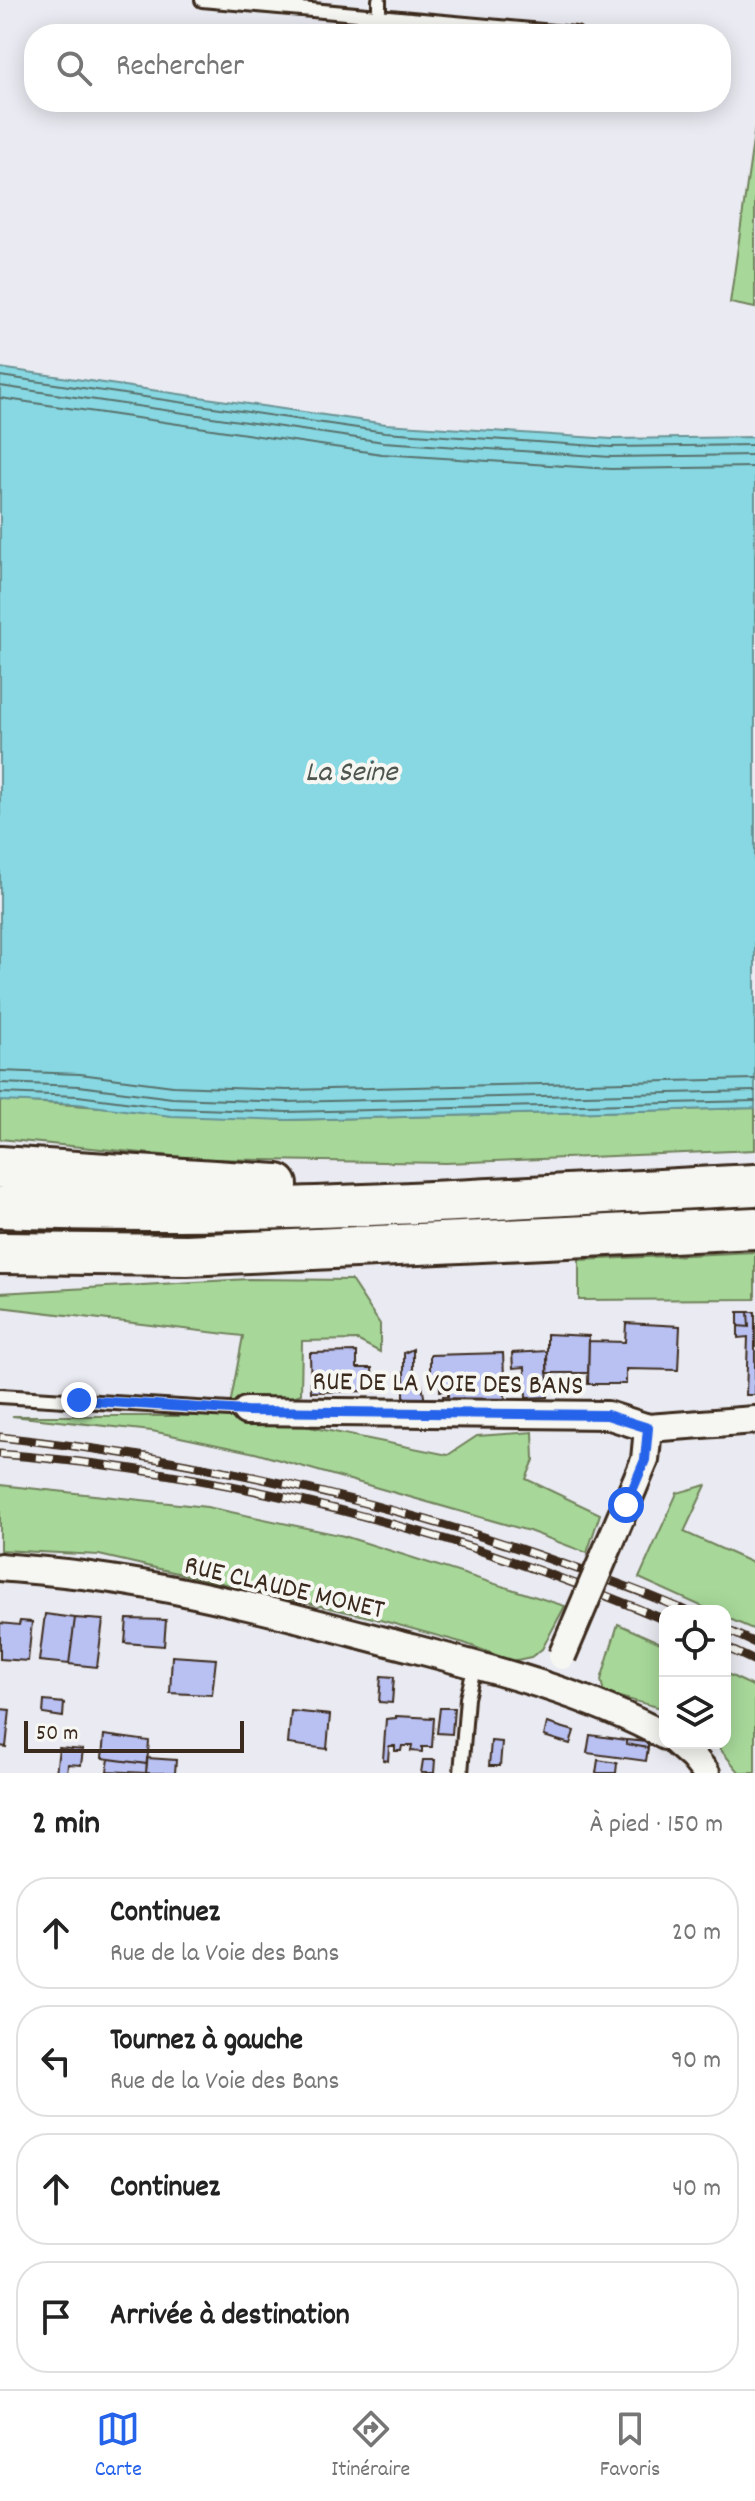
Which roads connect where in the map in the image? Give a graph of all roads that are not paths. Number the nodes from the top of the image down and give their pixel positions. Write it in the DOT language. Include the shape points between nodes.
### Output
graph roads {
  1 [pos="202,0"];
  2 [pos="379,0"];
  3 [pos="379,16"];
  4 [pos="467,24"];
  5 [pos="0,1167"];
  6 [pos="755,1185"];
  7 [pos="324,1206"];
  8 [pos="0,1207"];
  9 [pos="755,1228"];
  10 [pos="8,1260"];
  11 [pos="0,1396"];
  12 [pos="246,1411"];
  13 [pos="755,1420"];
  14 [pos="648,1428"];
  15 [pos="0,1567"];
  16 [pos="475,1665"];
  17 [pos="550,1688"];
  18 [pos="659,1733"];
  19 [pos="684,1749"];
  20 [pos="461,1773"];
  21 [pos="706,1773"];
  1 -- 3 [label="lane"];
  2 -- 3 [label="lane"];
  3 -- 4 [label="lane"];
  5 -- 7 [label="main road" via="281,1185"];
  6 -- 7 [label="main road"];
  7 -- 8 [label="main road"];
  9 -- 10 [label="main road"];
  11 -- 12 [label="lane"];
  12 -- 14 [label="street, RUE DE LA VOIE DES BANS" via="607,1415"];
  13 -- 14 [label="street, RUE DE LA VOIE DES BANS"];
  14 -- 17 [label="street, bridge" via="645,1460"];
  15 -- 16 [label="street, RUE CLAUDE MONET" via="97,1577 200,1596"];
  16 -- 17 [label="street, RUE CLAUDE MONET"];
  16 -- 20 [label="lane"];
  17 -- 18 [label="street, RUE CLAUDE MONET"];
  19 -- 21 [label="street"];
}
